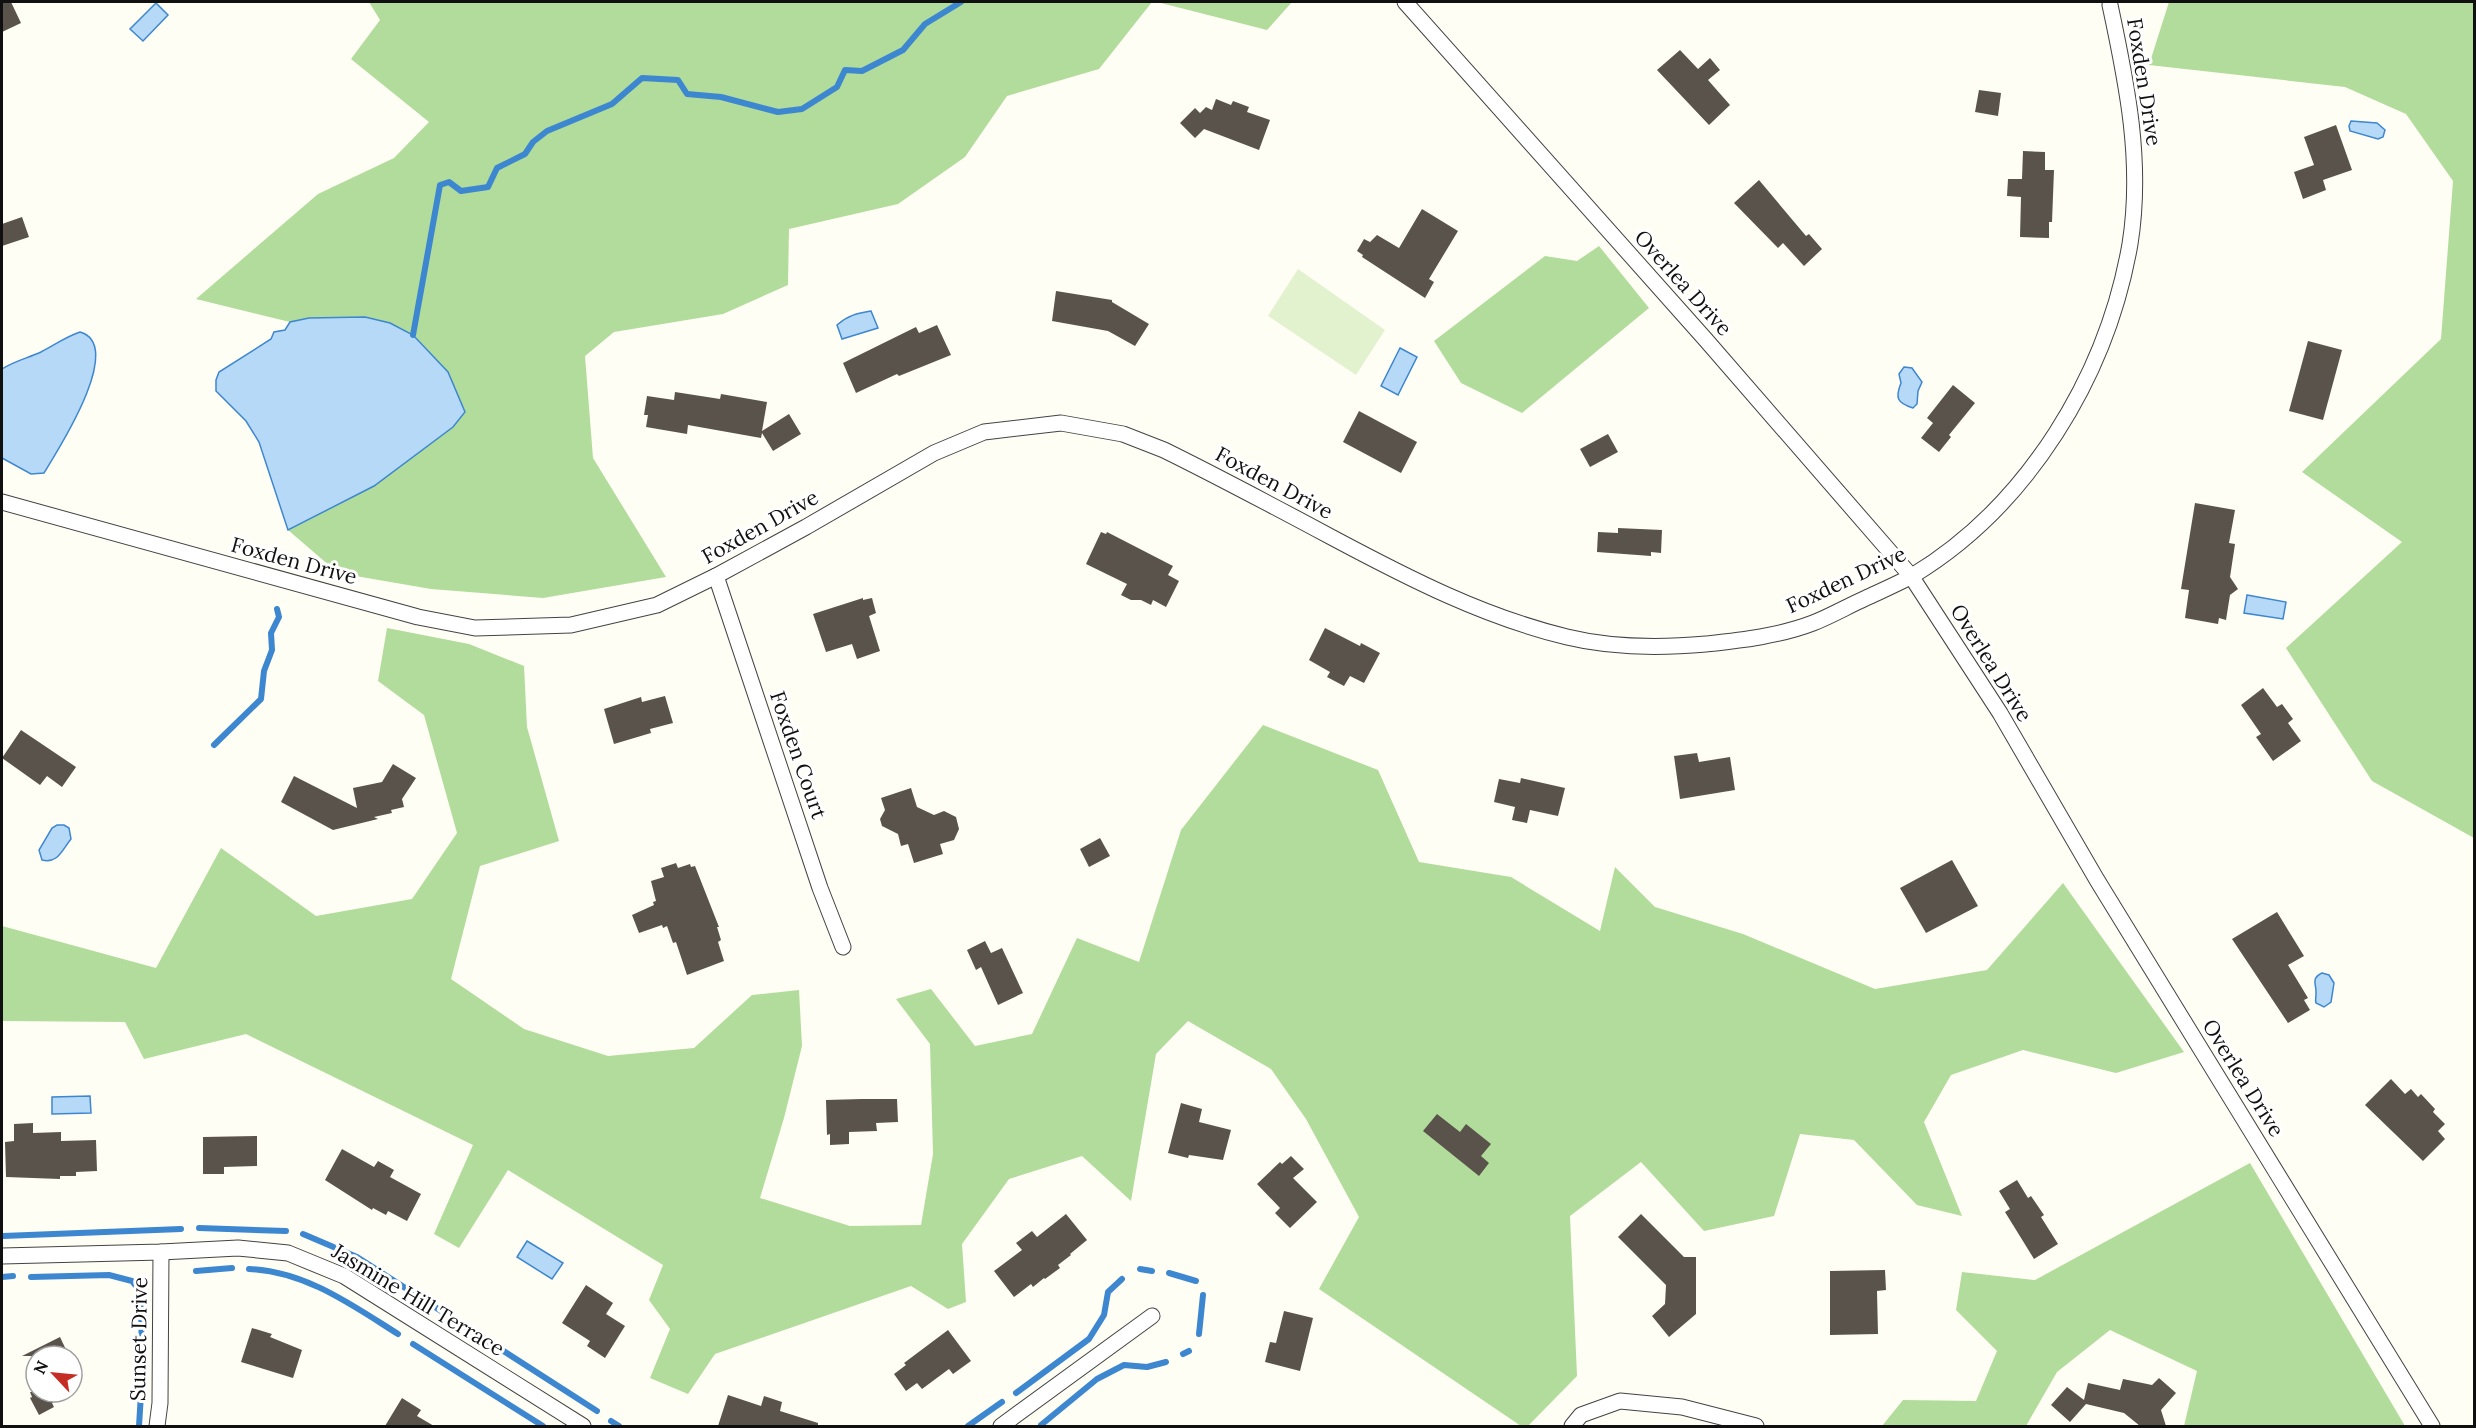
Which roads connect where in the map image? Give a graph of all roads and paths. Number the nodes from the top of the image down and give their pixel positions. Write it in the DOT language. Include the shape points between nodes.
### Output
graph roads {
  1 [pos="1405,2"];
  2 [pos="2110,5"];
  3 [pos="2,502"];
  4 [pos="716,576"];
  5 [pos="1911,576"];
  6 [pos="843,947"];
  7 [pos="161,1252"];
  8 [pos="2,1256"];
  9 [pos="1152,1316"];
  10 [pos="157,1426"];
  11 [pos="583,1426"];
  12 [pos="1001,1426"];
  13 [pos="1572,1426"];
  14 [pos="1756,1426"];
  15 [pos="2432,1426"];
  1 -- 5 [label="street, Overlea Drive"];
  2 -- 5 [label="street, Foxden Drive" via="2134,132 2135,199 2121,284 2109,327 2074,403 2019,483 1958,542"];
  3 -- 4 [label="street, Foxden Drive" via="418,617 475,627 571,625 657,605"];
  4 -- 5 [label="street, Foxden Drive" via="934,453 984,432 1061,423 1123,434 1164,450 1434,590 1502,618 1570,638 1664,647 1752,639 1811,624"];
  4 -- 6 [label="street, Foxden Court"];
  5 -- 15 [label="street, Overlea Drive" via="2000,713 2097,880"];
  7 -- 8 [label="street, Jasmine Hill Terrace"];
  7 -- 10 [label="street, Sunset Drive"];
  7 -- 11 [label="street, Jasmine Hill Terrace" via="238,1248 288,1253 313,1262 344,1276"];
  9 -- 12 [label="street"];
  13 -- 14 [label="street" via="1581,1415 1620,1401 1682,1407"];
}
